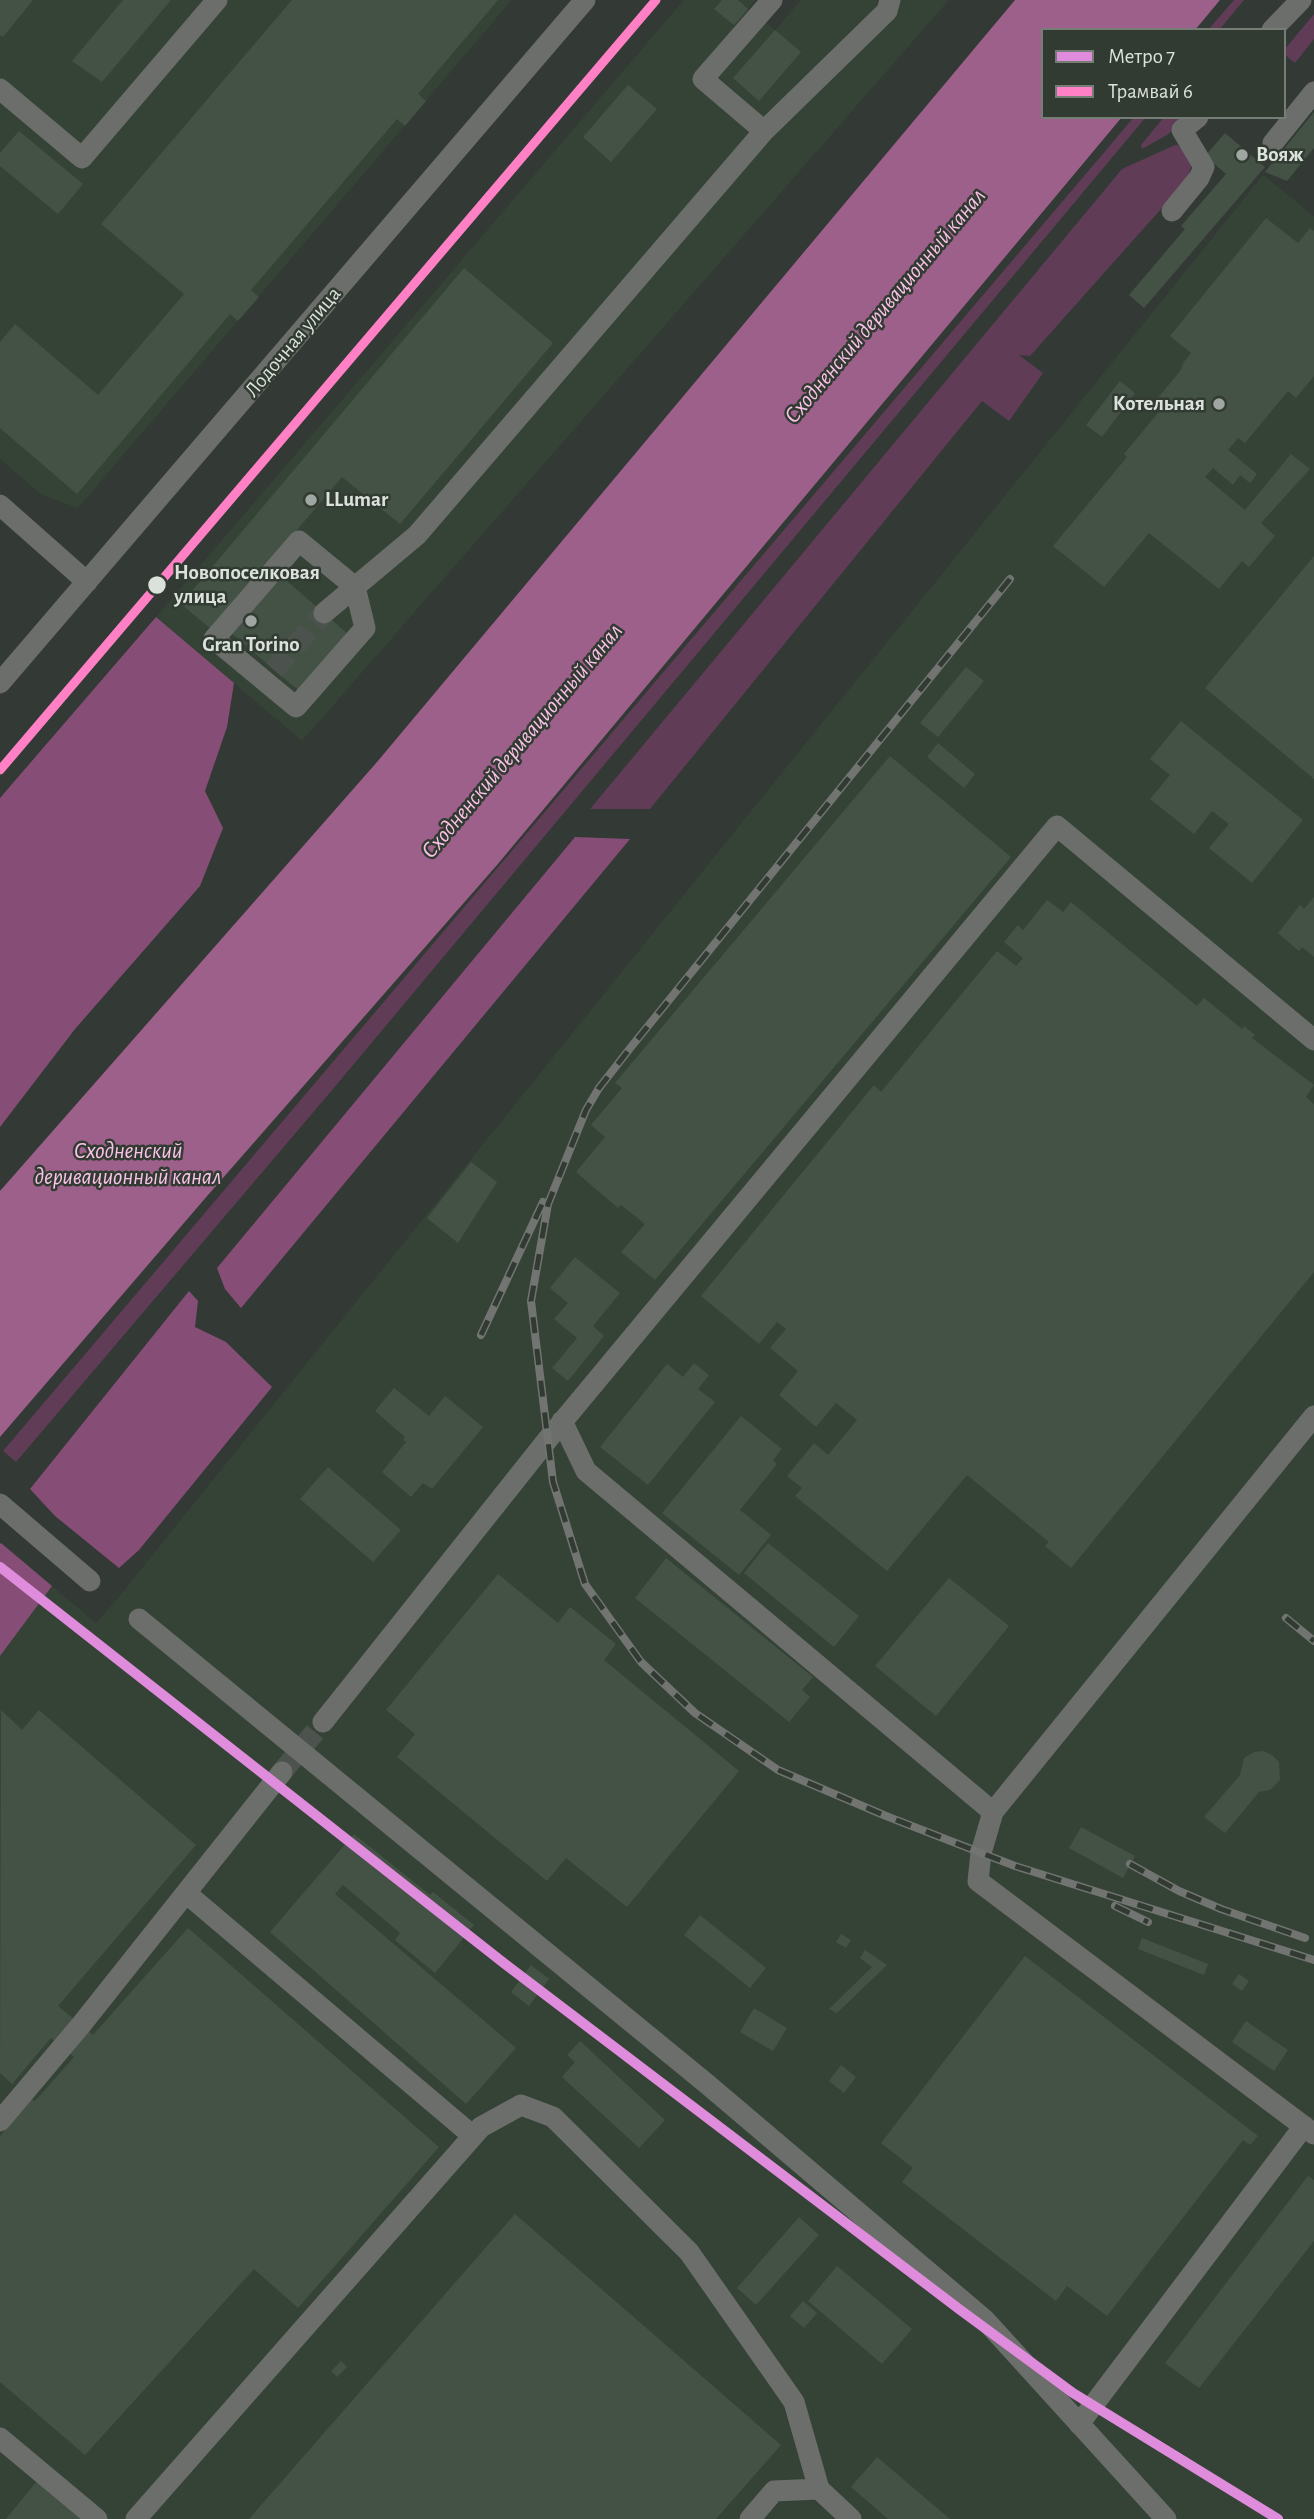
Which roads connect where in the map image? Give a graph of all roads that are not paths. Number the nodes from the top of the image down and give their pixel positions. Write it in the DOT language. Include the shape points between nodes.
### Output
graph roads {
  1 [pos="217,0"];
  2 [pos="585,0"];
  3 [pos="772,0"];
  4 [pos="890,0"];
  5 [pos="1301,0"];
  6 [pos="1274,28"];
  7 [pos="0,89"];
  8 [pos="1314,92"];
  9 [pos="1196,119"];
  10 [pos="764,131"];
  11 [pos="1273,143"];
  12 [pos="1172,211"];
  13 [pos="0,505"];
  14 [pos="87,582"];
  15 [pos="355,587"];
  16 [pos="324,614"];
  17 [pos="0,682"];
  18 [pos="1314,1040"];
  19 [pos="1314,1416"];
  20 [pos="562,1422"];
  21 [pos="0,1504"];
  22 [pos="90,1581"];
  23 [pos="139,1619"];
  24 [pos="323,1722"];
  25 [pos="282,1772"];
  26 [pos="993,1812"];
  27 [pos="186,1893"];
  28 [pos="0,2121"];
  29 [pos="1309,2130"];
  30 [pos="473,2136"];
  31 [pos="1079,2424"];
  32 [pos="0,2438"];
  33 [pos="819,2489"];
  34 [pos="97,2519"];
  35 [pos="136,2519"];
  36 [pos="750,2519"];
  37 [pos="851,2519"];
  38 [pos="1166,2519"];
  1 -- 7 [label="street" via="82,158"];
  2 -- 14 [label="street, Лодочная улица"];
  3 -- 10 [label="street" via="703,79"];
  4 -- 10 [label="street" via="887,12"];
  5 -- 6 [label="street"];
  8 -- 11 [label="street"];
  9 -- 12 [label="street" via="1182,130 1204,167"];
  10 -- 15 [label="street" via="417,535"];
  13 -- 14 [label="street"];
  14 -- 17 [label="street, Лодочная улица"];
  15 -- 15 [label="street" via="299,541 214,639 270,675 296,707 365,628"];
  15 -- 16 [label="street"];
  18 -- 20 [label="street" via="1057,826"];
  19 -- 26 [label="street"];
  20 -- 24 [label="street"];
  20 -- 26 [label="street" via="586,1471"];
  21 -- 22 [label="street"];
  23 -- 31 [label="street" via="707,2084 985,2320"];
  25 -- 27 [label="street"];
  26 -- 29 [label="street" via="978,1881"];
  27 -- 28 [label="street"];
  27 -- 30 [label="street"];
  29 -- 31 [label="street"];
  30 -- 33 [label="street" via="521,2105 553,2117 689,2252 794,2402"];
  30 -- 35 [label="street"];
  31 -- 38 [label="street"];
  32 -- 34 [label="street"];
  33 -- 36 [label="street" via="774,2491"];
  33 -- 37 [label="street"];
}
